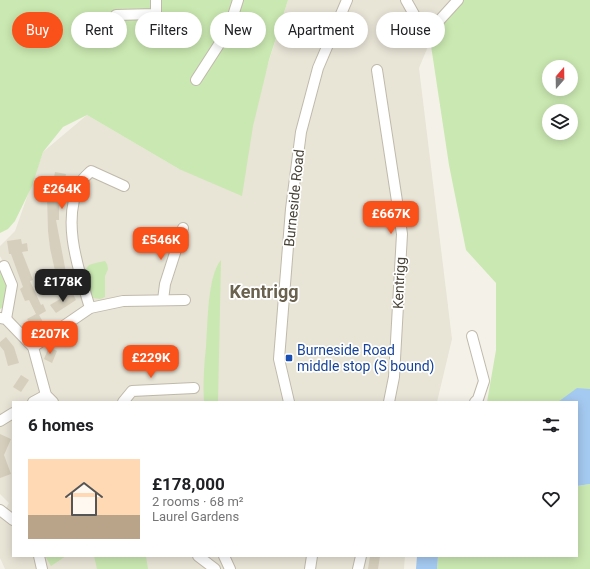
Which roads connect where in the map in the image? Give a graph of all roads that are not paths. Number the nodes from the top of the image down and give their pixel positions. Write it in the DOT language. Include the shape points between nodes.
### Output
graph roads {
  1 [pos="156,0"];
  2 [pos="238,0"];
  3 [pos="347,0"];
  4 [pos="406,0"];
  5 [pos="454,2"];
  6 [pos="127,15"];
  7 [pos="377,70"];
  8 [pos="196,80"];
  9 [pos="124,186"];
  10 [pos="183,228"];
  11 [pos="4,266"];
  12 [pos="163,300"];
  13 [pos="185,300"];
  14 [pos="90,308"];
  15 [pos="3,318"];
  16 [pos="472,336"];
  17 [pos="33,347"];
  18 [pos="194,388"];
  19 [pos="50,398"];
  20 [pos="37,401"];
  21 [pos="124,401"];
  22 [pos="289,401"];
  23 [pos="389,401"];
  24 [pos="476,401"];
  25 [pos="12,415"];
  26 [pos="0,421"];
  27 [pos="0,510"];
  28 [pos="12,519"];
  29 [pos="39,557"];
  30 [pos="198,557"];
  31 [pos="224,557"];
  32 [pos="312,557"];
  33 [pos="361,557"];
  34 [pos="42,569"];
  35 [pos="215,569"];
  36 [pos="230,569"];
  37 [pos="310,569"];
  38 [pos="358,569"];
  1 -- 6 [label="street" via="156,14"];
  2 -- 8 [label="street" via="225,35"];
  3 -- 22 [label="street, Burneside Road" via="318,68 300,132 279,359"];
  4 -- 5 [label="street" via="420,25 426,28 434,26"];
  7 -- 23 [label="street, Kentrigg" via="402,234 394,377"];
  9 -- 14 [label="street" via="91,171 81,182 75,197 71,221 76,260"];
  10 -- 12 [label="street" via="165,284"];
  11 -- 15 [label="street" via="12,285"];
  12 -- 13 [label="street"];
  12 -- 14 [label="street" via="123,301"];
  14 -- 17 [label="street"];
  15 -- 17 [label="street"];
  16 -- 24 [label="street" via="484,381"];
  17 -- 19 [label="street"];
  18 -- 21 [label="street" via="132,391"];
  19 -- 20 [label="street"];
  25 -- 26 [label="street"];
  27 -- 28 [label="street"];
  29 -- 34 [label="street"];
  30 -- 35 [label="street"];
  31 -- 36 [label="street"];
  32 -- 37 [label="street"];
  33 -- 38 [label="street"];
}
